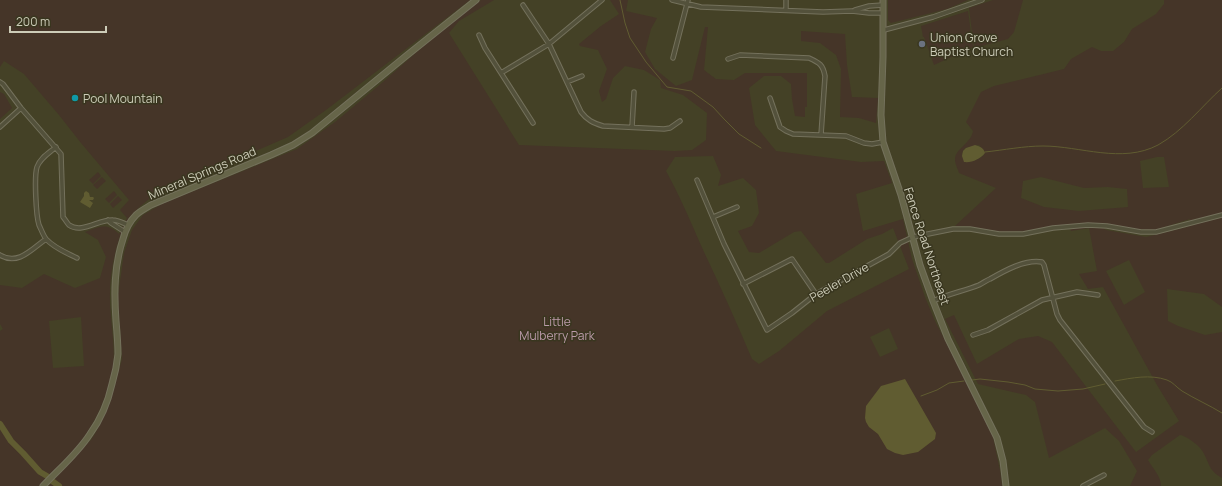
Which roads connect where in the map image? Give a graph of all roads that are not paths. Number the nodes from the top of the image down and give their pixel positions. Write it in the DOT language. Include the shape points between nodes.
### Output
graph roads {
  1 [pos="476,0"];
  2 [pos="602,0"];
  3 [pos="672,0"];
  4 [pos="786,0"];
  5 [pos="982,0"];
  6 [pos="687,2"];
  7 [pos="883,2"];
  8 [pos="522,5"];
  9 [pos="786,10"];
  10 [pos="852,11"];
  11 [pos="883,13"];
  12 [pos="884,30"];
  13 [pos="479,35"];
  14 [pos="549,44"];
  15 [pos="673,58"];
  16 [pos="728,58"];
  17 [pos="501,73"];
  18 [pos="582,76"];
  19 [pos="0,82"];
  20 [pos="568,82"];
  21 [pos="634,92"];
  22 [pos="770,98"];
  23 [pos="21,108"];
  24 [pos="680,120"];
  25 [pos="533,122"];
  26 [pos="0,127"];
  27 [pos="632,127"];
  28 [pos="821,135"];
  29 [pos="882,142"];
  30 [pos="56,147"];
  31 [pos="697,180"];
  32 [pos="737,207"];
  33 [pos="1222,215"];
  34 [pos="713,217"];
  35 [pos="108,220"];
  36 [pos="128,225"];
  37 [pos="125,232"];
  38 [pos="913,237"];
  39 [pos="46,239"];
  40 [pos="0,255"];
  41 [pos="77,258"];
  42 [pos="743,284"];
  43 [pos="816,294"];
  44 [pos="1098,295"];
  45 [pos="1053,298"];
  46 [pos="933,301"];
  47 [pos="973,335"];
  48 [pos="1152,432"];
  49 [pos="1104,475"];
  50 [pos="43,486"];
  51 [pos="1006,486"];
  52 [pos="1082,486"];
  1 -- 36 [label="street, Mineral Springs Road" via="312,133 271,155 151,205 136,215"];
  2 -- 14 [label="street"];
  3 -- 6 [label="street"];
  4 -- 9 [label="street"];
  5 -- 12 [label="street"];
  6 -- 9 [label="street" via="701,6"];
  6 -- 15 [label="street"];
  7 -- 10 [label="street"];
  7 -- 11 [label="street, Fence Road Northeast"];
  8 -- 14 [label="street"];
  9 -- 10 [label="street"];
  10 -- 11 [label="street"];
  11 -- 12 [label="street, Fence Road Northeast"];
  12 -- 29 [label="street, Fence Road Northeast"];
  13 -- 17 [label="street"];
  14 -- 17 [label="street"];
  14 -- 20 [label="street"];
  16 -- 28 [label="street" via="748,55 809,58 819,62 825,76"];
  17 -- 25 [label="street"];
  18 -- 20 [label="street"];
  19 -- 23 [label="street"];
  20 -- 27 [label="street" via="581,112 587,119 603,126"];
  21 -- 27 [label="street"];
  22 -- 28 [label="street" via="780,126 786,131 793,134"];
  23 -- 26 [label="street"];
  23 -- 30 [label="street"];
  24 -- 27 [label="street" via="670,128 664,129"];
  28 -- 29 [label="street" via="846,136 872,144"];
  29 -- 38 [label="street, Fence Road Northeast"];
  30 -- 35 [label="street" via="61,154 63,217 69,225 76,228"];
  30 -- 39 [label="street" via="40,160 36,174 37,215"];
  31 -- 34 [label="street"];
  32 -- 34 [label="street"];
  33 -- 38 [label="street, Peeler Drive" via="1156,232 1088,225 1023,234 953,229"];
  34 -- 42 [label="street"];
  35 -- 36 [label="street"];
  35 -- 37 [label="street"];
  36 -- 37 [label="street, Mineral Springs Road"];
  37 -- 50 [label="street, Mineral Springs Road" via="115,282 117,363 107,401 90,436"];
  38 -- 43 [label="street, Peeler Drive" via="900,243 889,254"];
  38 -- 46 [label="street, Fence Road Northeast"];
  39 -- 40 [label="street" via="22,256 6,258"];
  39 -- 41 [label="street"];
  42 -- 43 [label="street" via="792,259"];
  42 -- 43 [label="street, Peeler Drive" via="767,330"];
  44 -- 45 [label="street" via="1077,292"];
  45 -- 46 [label="street" via="1044,265 1040,262 1009,268 980,284 946,294"];
  45 -- 47 [label="street" via="1042,300 988,330"];
  45 -- 48 [label="street" via="1060,320 1144,427"];
  46 -- 51 [label="street, Fence Road Northeast" via="948,339 995,433 1003,461"];
  49 -- 52 [label="street"];
}
